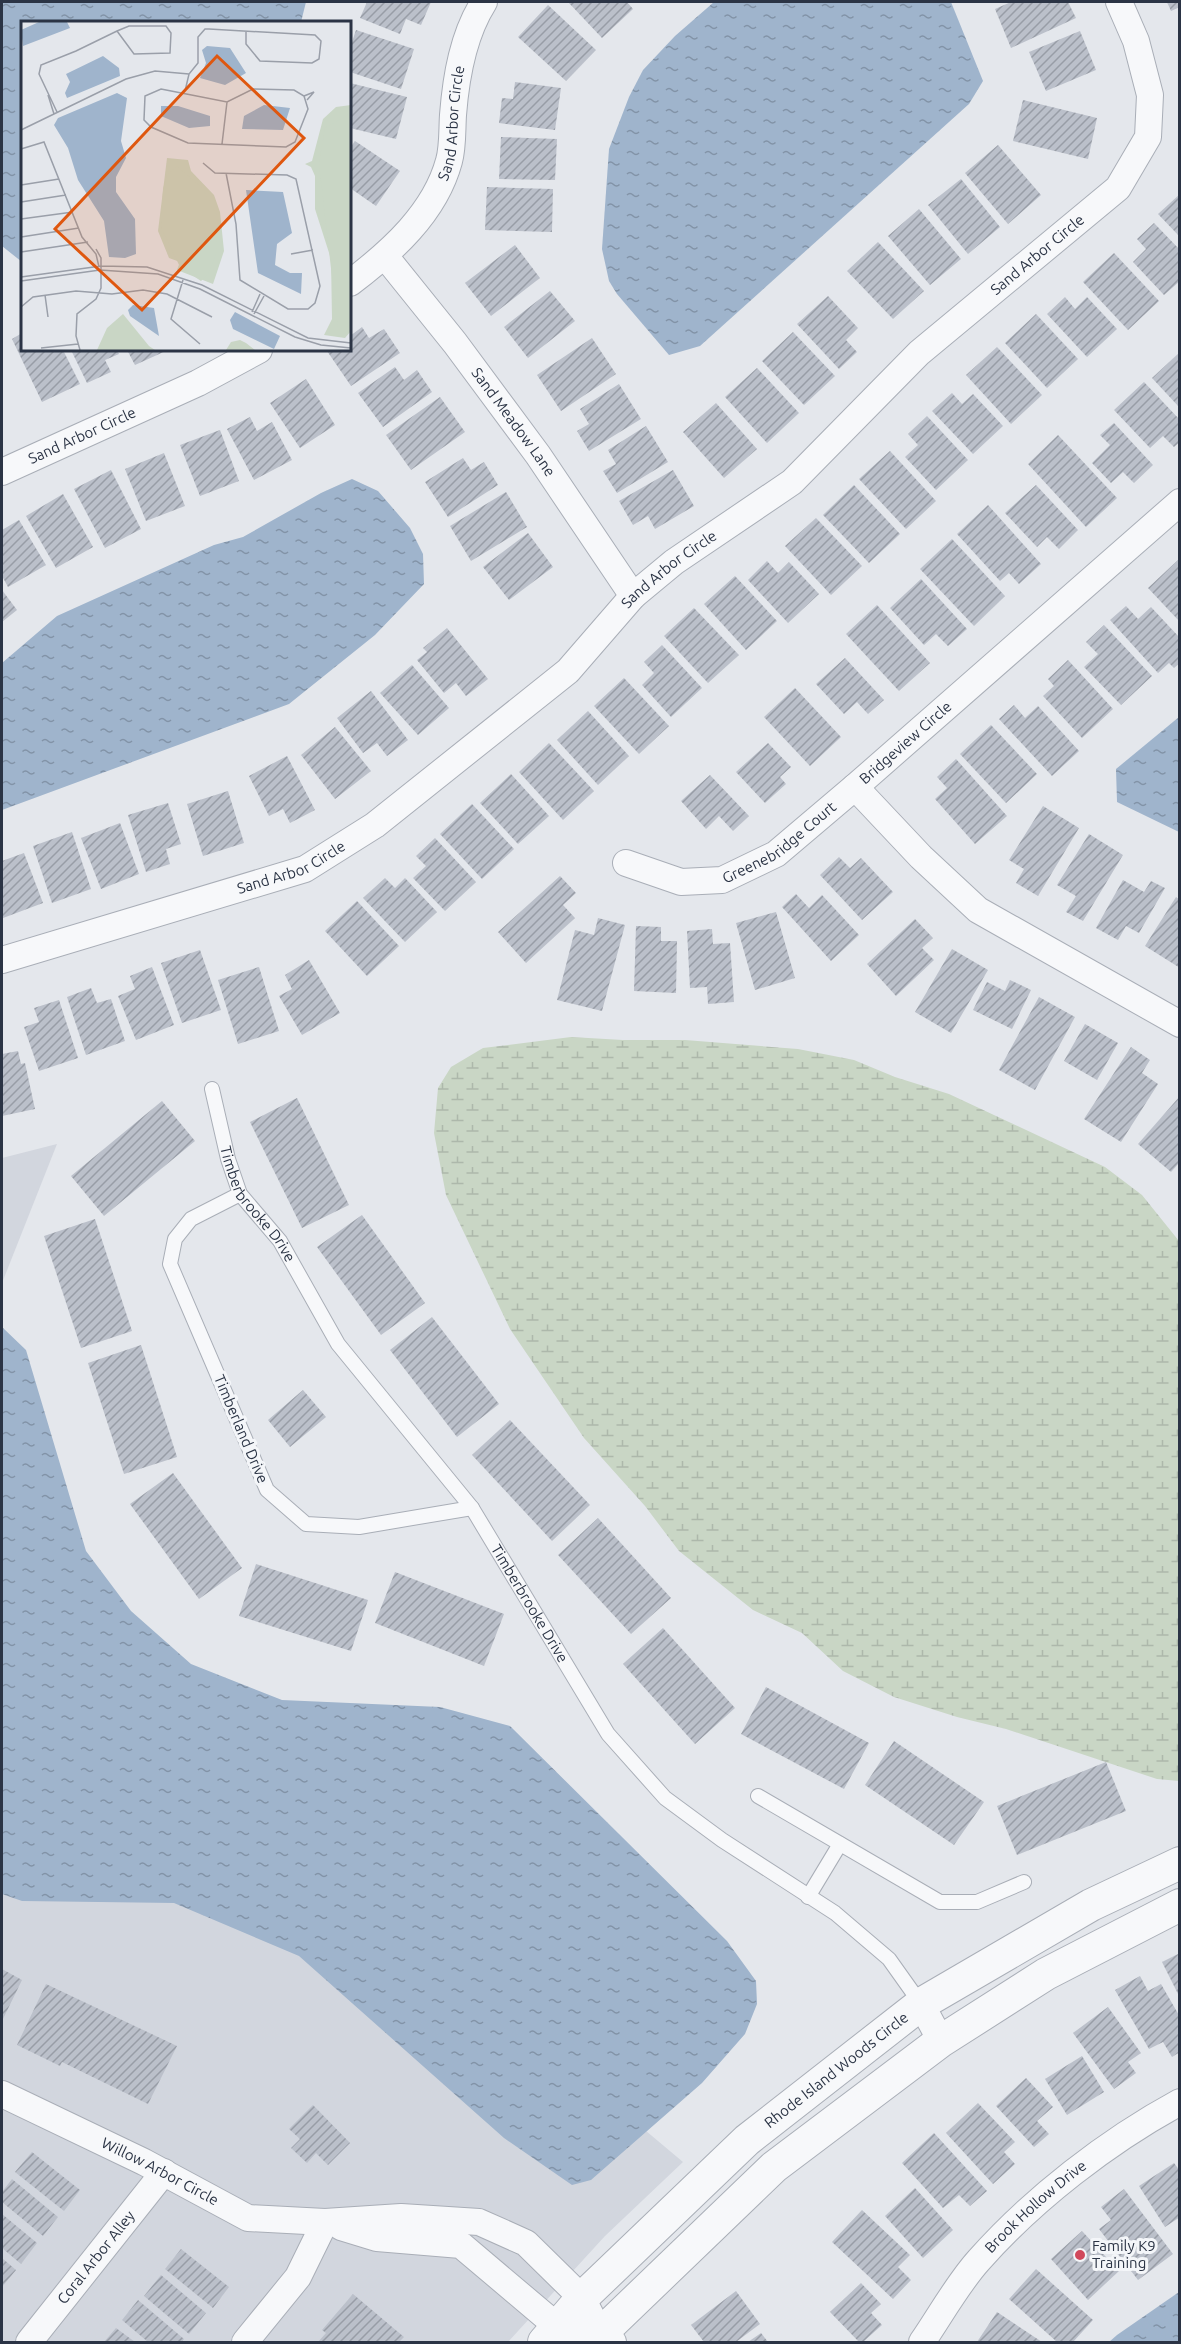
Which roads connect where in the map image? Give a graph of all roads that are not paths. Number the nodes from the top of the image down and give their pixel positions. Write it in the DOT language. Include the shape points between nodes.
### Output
graph roads {
  1 [pos="484,2"];
  2 [pos="1119,2"];
  3 [pos="385,256"];
  4 [pos="351,282"];
  5 [pos="257,351"];
  6 [pos="3,466"];
  7 [pos="1179,502"];
  8 [pos="633,596"];
  9 [pos="855,787"];
  10 [pos="626,862"];
  11 [pos="2,960"];
  12 [pos="1179,1024"];
  13 [pos="212,1089"];
  14 [pos="240,1194"];
  15 [pos="472,1508"];
  16 [pos="758,1796"];
  17 [pos="840,1844"];
  18 [pos="1179,1863"];
  19 [pos="1024,1882"];
  20 [pos="808,1897"];
  21 [pos="1179,1905"];
  22 [pos="921,2004"];
  23 [pos="942,2041"];
  24 [pos="4,2099"];
  25 [pos="1179,2102"];
  26 [pos="164,2172"];
  27 [pos="325,2222"];
  28 [pos="582,2298"];
  29 [pos="551,2335"];
  30 [pos="602,2339"];
  31 [pos="29,2343"];
  32 [pos="245,2343"];
  33 [pos="922,2343"];
  1 -- 3 [label="street, Sand Arbor Circle" via="473,19 456,79 449,161 430,205"];
  2 -- 8 [label="street, Sand Arbor Circle" via="1136,40 1150,95 1148,137 1118,188 918,353 792,482 674,562"];
  3 -- 4 [label="street, Sand Arbor Circle"];
  3 -- 8 [label="street, Sand Meadow Lane" via="538,455"];
  5 -- 6 [label="street, Sand Arbor Circle" via="198,383"];
  7 -- 9 [label="street, Bridgeview Circle"];
  8 -- 11 [label="street, Sand Arbor Circle" via="568,671 375,825 305,869"];
  9 -- 10 [label="street, Greenebridge Court" via="776,854 722,880 681,882"];
  9 -- 12 [label="street, Bridgeview Circle" via="978,910"];
  13 -- 14 [label="lane, Timberbrooke Drive"];
  14 -- 15 [label="lane, Timberbrooke Drive" via="280,1241 338,1344"];
  14 -- 15 [label="lane, Timberland Drive" via="191,1219 175,1239 170,1264 267,1490 306,1524 359,1527"];
  15 -- 20 [label="lane, Timberbrooke Drive" via="608,1734 665,1798"];
  16 -- 17 [label="lane"];
  17 -- 19 [label="lane" via="940,1902 977,1902"];
  17 -- 20 [label="lane"];
  18 -- 22 [label="street, Rhode Island Woods Circle" via="1091,1905"];
  20 -- 22 [label="lane, Timberbrooke Drive" via="834,1913 889,1959"];
  21 -- 23 [label="street" via="1046,1974"];
  22 -- 23 [label="street, Timberbrooke Drive"];
  22 -- 28 [label="street, Rhode Island Woods Circle" via="747,2140"];
  23 -- 30 [label="street" via="774,2167"];
  24 -- 26 [label="street, Willow Arbor Circle"];
  25 -- 33 [label="street, Brook Hollow Drive" via="1138,2124 1046,2194 978,2260"];
  26 -- 27 [label="street, Willow Arbor Circle" via="248,2218"];
  26 -- 31 [label="street, Coral Arbor Alley"];
  27 -- 28 [label="street, Willow Arbor Circle" via="401,2217 479,2222 526,2243"];
  27 -- 29 [label="street, Willow Arbor Circle" via="377,2238 460,2245"];
  27 -- 32 [label="street" via="298,2277"];
  28 -- 29 [label="street, Rhode Island Woods Circle"];
  28 -- 30 [label="street, Willow Arbor Circle"];
  29 -- 30 [label="street"];
}
